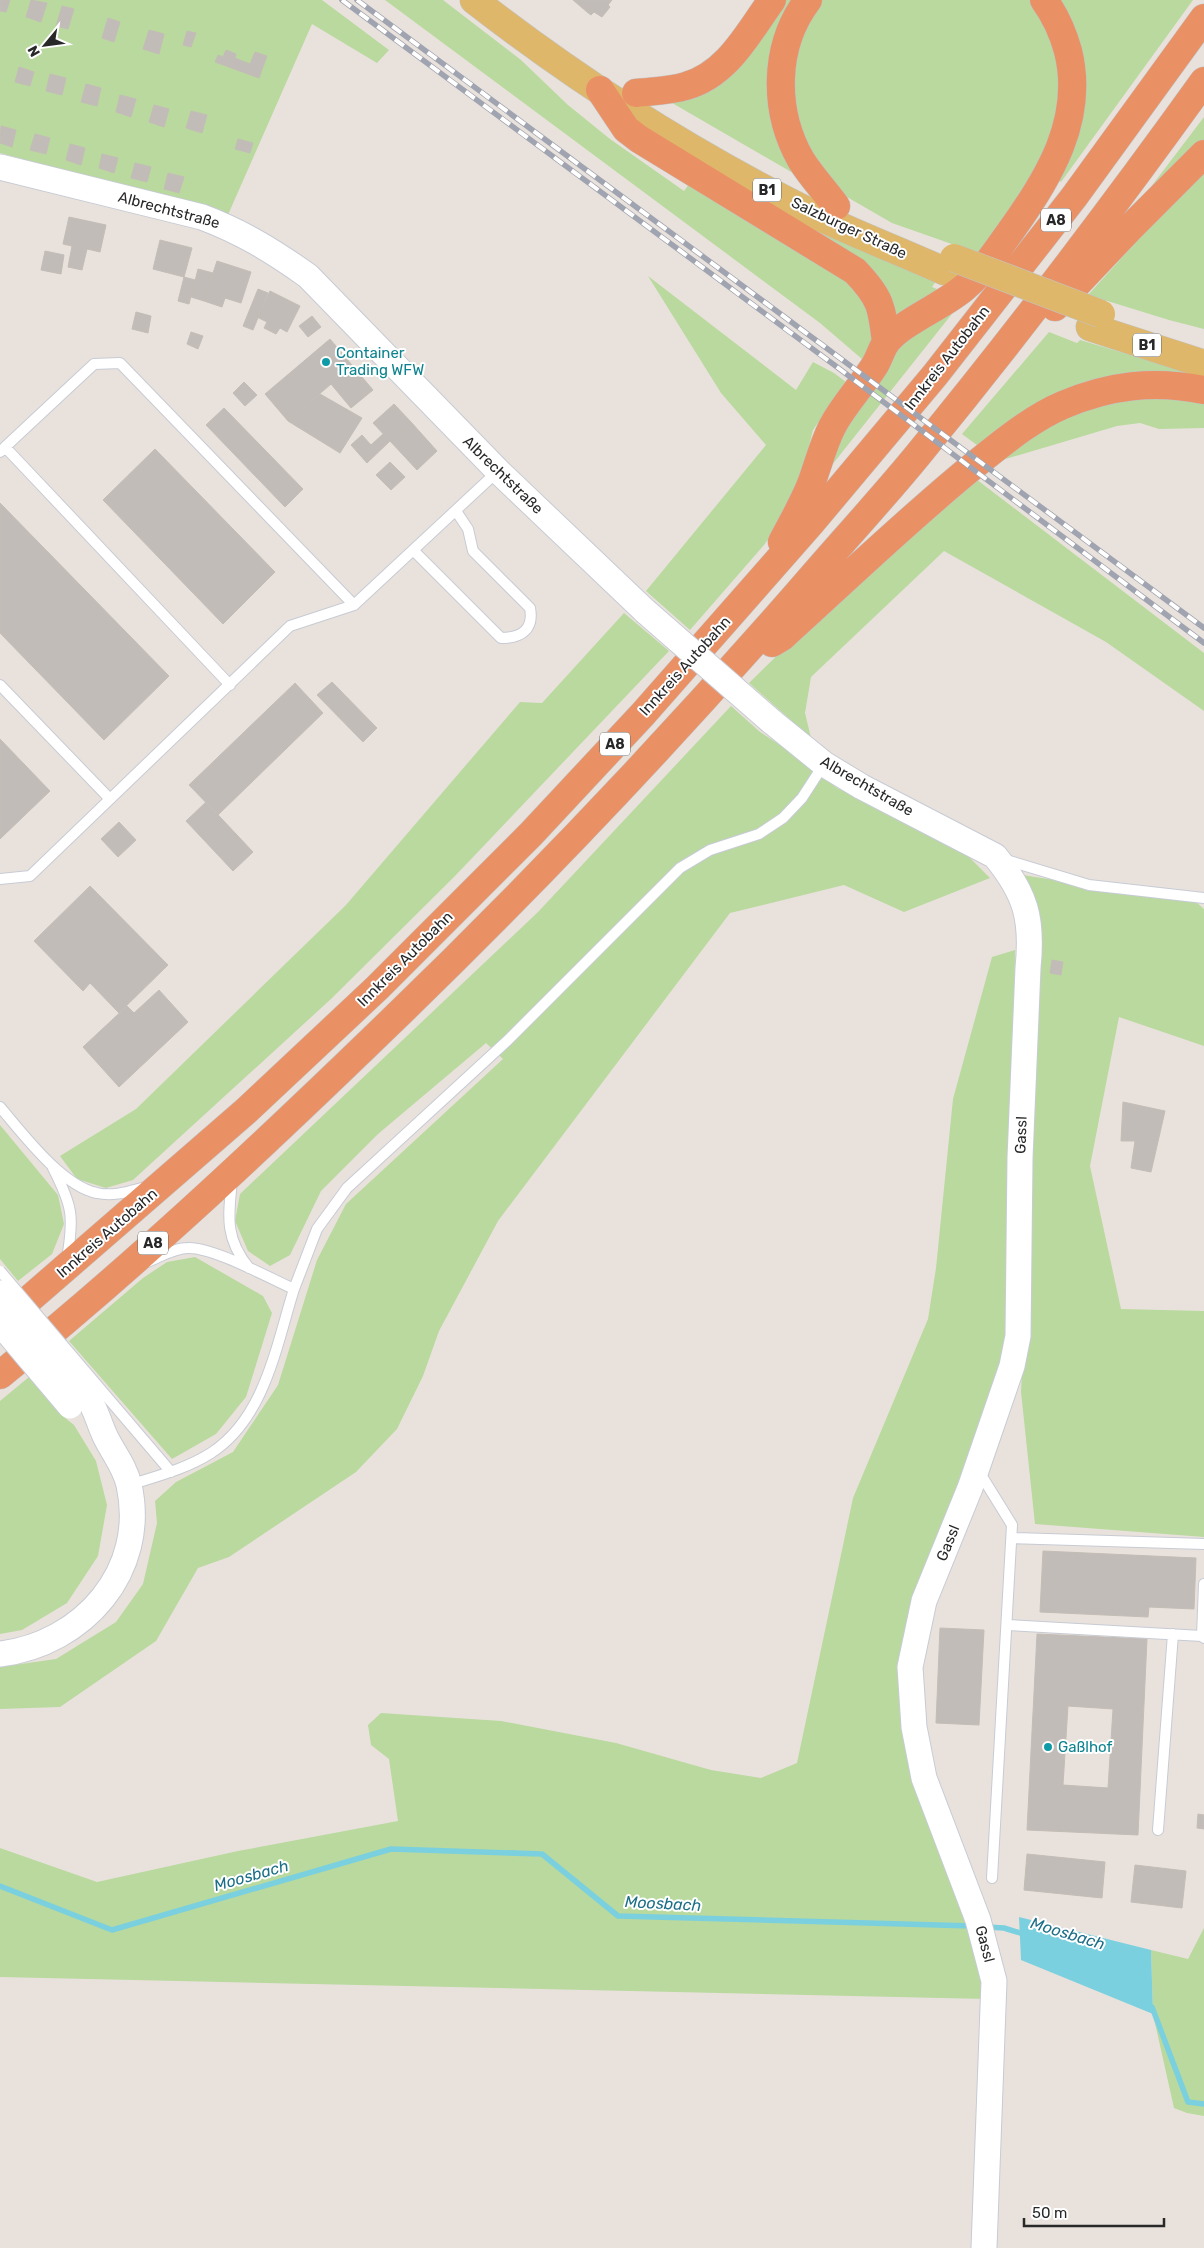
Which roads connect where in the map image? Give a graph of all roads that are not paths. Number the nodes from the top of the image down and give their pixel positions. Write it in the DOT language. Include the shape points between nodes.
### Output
graph roads {
  1 [pos="474,0"];
  2 [pos="501,0"];
  3 [pos="772,0"];
  4 [pos="808,0"];
  5 [pos="1044,0"];
  6 [pos="1204,18"];
  7 [pos="1204,81"];
  8 [pos="600,90"];
  9 [pos="636,93"];
  10 [pos="1204,154"];
  11 [pos="0,167"];
  12 [pos="836,206"];
  13 [pos="949,265"];
  14 [pos="1095,321"];
  15 [pos="1021,325"];
  16 [pos="886,343"];
  17 [pos="1204,346"];
  18 [pos="1204,364"];
  19 [pos="1204,390"];
  20 [pos="2,449"];
  21 [pos="498,471"];
  22 [pos="456,511"];
  23 [pos="413,550"];
  24 [pos="765,577"];
  25 [pos="354,606"];
  26 [pos="734,666"];
  27 [pos="0,685"];
  28 [pos="230,685"];
  29 [pos="824,764"];
  30 [pos="110,799"];
  31 [pos="987,852"];
  32 [pos="0,879"];
  33 [pos="1204,898"];
  34 [pos="0,1108"];
  35 [pos="51,1165"];
  36 [pos="232,1172"];
  37 [pos="164,1183"];
  38 [pos="65,1269"];
  39 [pos="250,1269"];
  40 [pos="0,1271"];
  41 [pos="119,1273"];
  42 [pos="294,1289"];
  43 [pos="0,1293"];
  44 [pos="0,1324"];
  45 [pos="0,1375"];
  46 [pos="84,1394"];
  47 [pos="976,1467"];
  48 [pos="171,1472"];
  49 [pos="129,1485"];
  50 [pos="1012,1538"];
  51 [pos="1204,1544"];
  52 [pos="1204,1584"];
  53 [pos="1008,1625"];
  54 [pos="1172,1634"];
  55 [pos="1203,1637"];
  56 [pos="0,1654"];
  57 [pos="1158,1830"];
  58 [pos="992,1878"];
  59 [pos="984,2248"];
  1 -- 8 [label="main road, Salzburger Straße / B1"];
  2 -- 9 [label="main road, Salzburger Straße / B1"];
  3 -- 9 [label="highway" via="740,46 723,65 705,78 687,86"];
  4 -- 12 [label="highway" via="794,23 785,52 780,81 782,110 789,136 802,161"];
  5 -- 16 [label="highway" via="1065,39 1073,70 1073,101 1065,137 1049,173 1032,203 968,285 951,300 900,330"];
  6 -- 24 [label="highway, Innkreis Autobahn / A8" via="1074,197 935,375"];
  7 -- 15 [label="highway, A8" via="1122,196"];
  8 -- 13 [label="main road, Salzburger Straße / B1" via="736,174 810,212"];
  8 -- 16 [label="highway" via="626,128 639,139 855,271 872,289 882,310"];
  9 -- 12 [label="main road, Salzburger Straße / B1" via="722,146"];
  10 -- 15 [label="highway" via="1055,307"];
  11 -- 21 [label="street, Albrechtstraße" via="202,217 272,250 308,276"];
  12 -- 13 [label="main road, Salzburger Straße / B1"];
  13 -- 14 [label="main road, Salzburger Straße / B1"];
  14 -- 17 [label="main road, Salzburger Straße / B1"];
  14 -- 18 [label="main road, Salzburger Straße / B1"];
  15 -- 26 [label="highway, A8" via="914,459"];
  16 -- 24 [label="highway" via="875,365 832,428 810,486"];
  19 -- 26 [label="highway" via="1179,385 1138,384 1061,406 1032,422 947,488 782,637"];
  20 -- 25 [label="lane" via="94,364 120,364"];
  20 -- 28 [label="lane"];
  21 -- 22 [label="lane"];
  21 -- 29 [label="street, Albrechtstraße, bridge" via="646,611"];
  22 -- 23 [label="lane"];
  22 -- 23 [label="lane" via="468,529 473,551 530,608 532,619 526,630 514,638 501,638"];
  23 -- 25 [label="lane"];
  24 -- 37 [label="highway, Innkreis Autobahn / A8" via="531,834 377,988"];
  25 -- 28 [label="lane" via="290,626"];
  26 -- 36 [label="highway, A8" via="501,915"];
  27 -- 30 [label="lane"];
  28 -- 30 [label="lane"];
  29 -- 31 [label="street, Albrechtstraße"];
  29 -- 42 [label="lane" via="802,798 783,818 759,834 710,850 680,868 507,1041 347,1188 317,1229"];
  30 -- 32 [label="lane" via="30,876"];
  31 -- 33 [label="lane" via="1089,885"];
  31 -- 47 [label="street, Gassl" via="1009,874 1026,907 1031,939 1020,1158 1018,1336 1012,1366"];
  34 -- 35 [label="lane"];
  35 -- 37 [label="lane" via="79,1186 96,1193 115,1194"];
  35 -- 38 [label="lane" via="67,1196 71,1215"];
  36 -- 39 [label="lane" via="228,1215 232,1240"];
  36 -- 41 [label="highway, A8"];
  37 -- 38 [label="highway, Innkreis Autobahn / A8"];
  38 -- 44 [label="highway, Innkreis Autobahn / A8"];
  39 -- 41 [label="lane" via="206,1251 188,1248"];
  39 -- 42 [label="lane"];
  40 -- 46 [label="lane, bridge"];
  41 -- 45 [label="highway, A8"];
  42 -- 48 [label="lane" via="264,1386 246,1419 212,1452"];
  43 -- 46 [label="street, bridge"];
  44 -- 46 [label="street, bridge"];
  46 -- 48 [label="lane"];
  46 -- 49 [label="street" via="78,1416 106,1438 116,1452"];
  47 -- 50 [label="lane" via="1012,1525"];
  47 -- 59 [label="street, Gassl" via="924,1600 910,1667 914,1727 924,1778 980,1927 994,1981"];
  48 -- 49 [label="lane"];
  49 -- 56 [label="street" via="130,1534 122,1566 105,1596 85,1618 62,1634 33,1647"];
  50 -- 51 [label="lane"];
  50 -- 53 [label="lane"];
  52 -- 55 [label="lane"];
  53 -- 54 [label="lane"];
  53 -- 58 [label="lane"];
  54 -- 55 [label="lane"];
  54 -- 57 [label="lane"];
}
